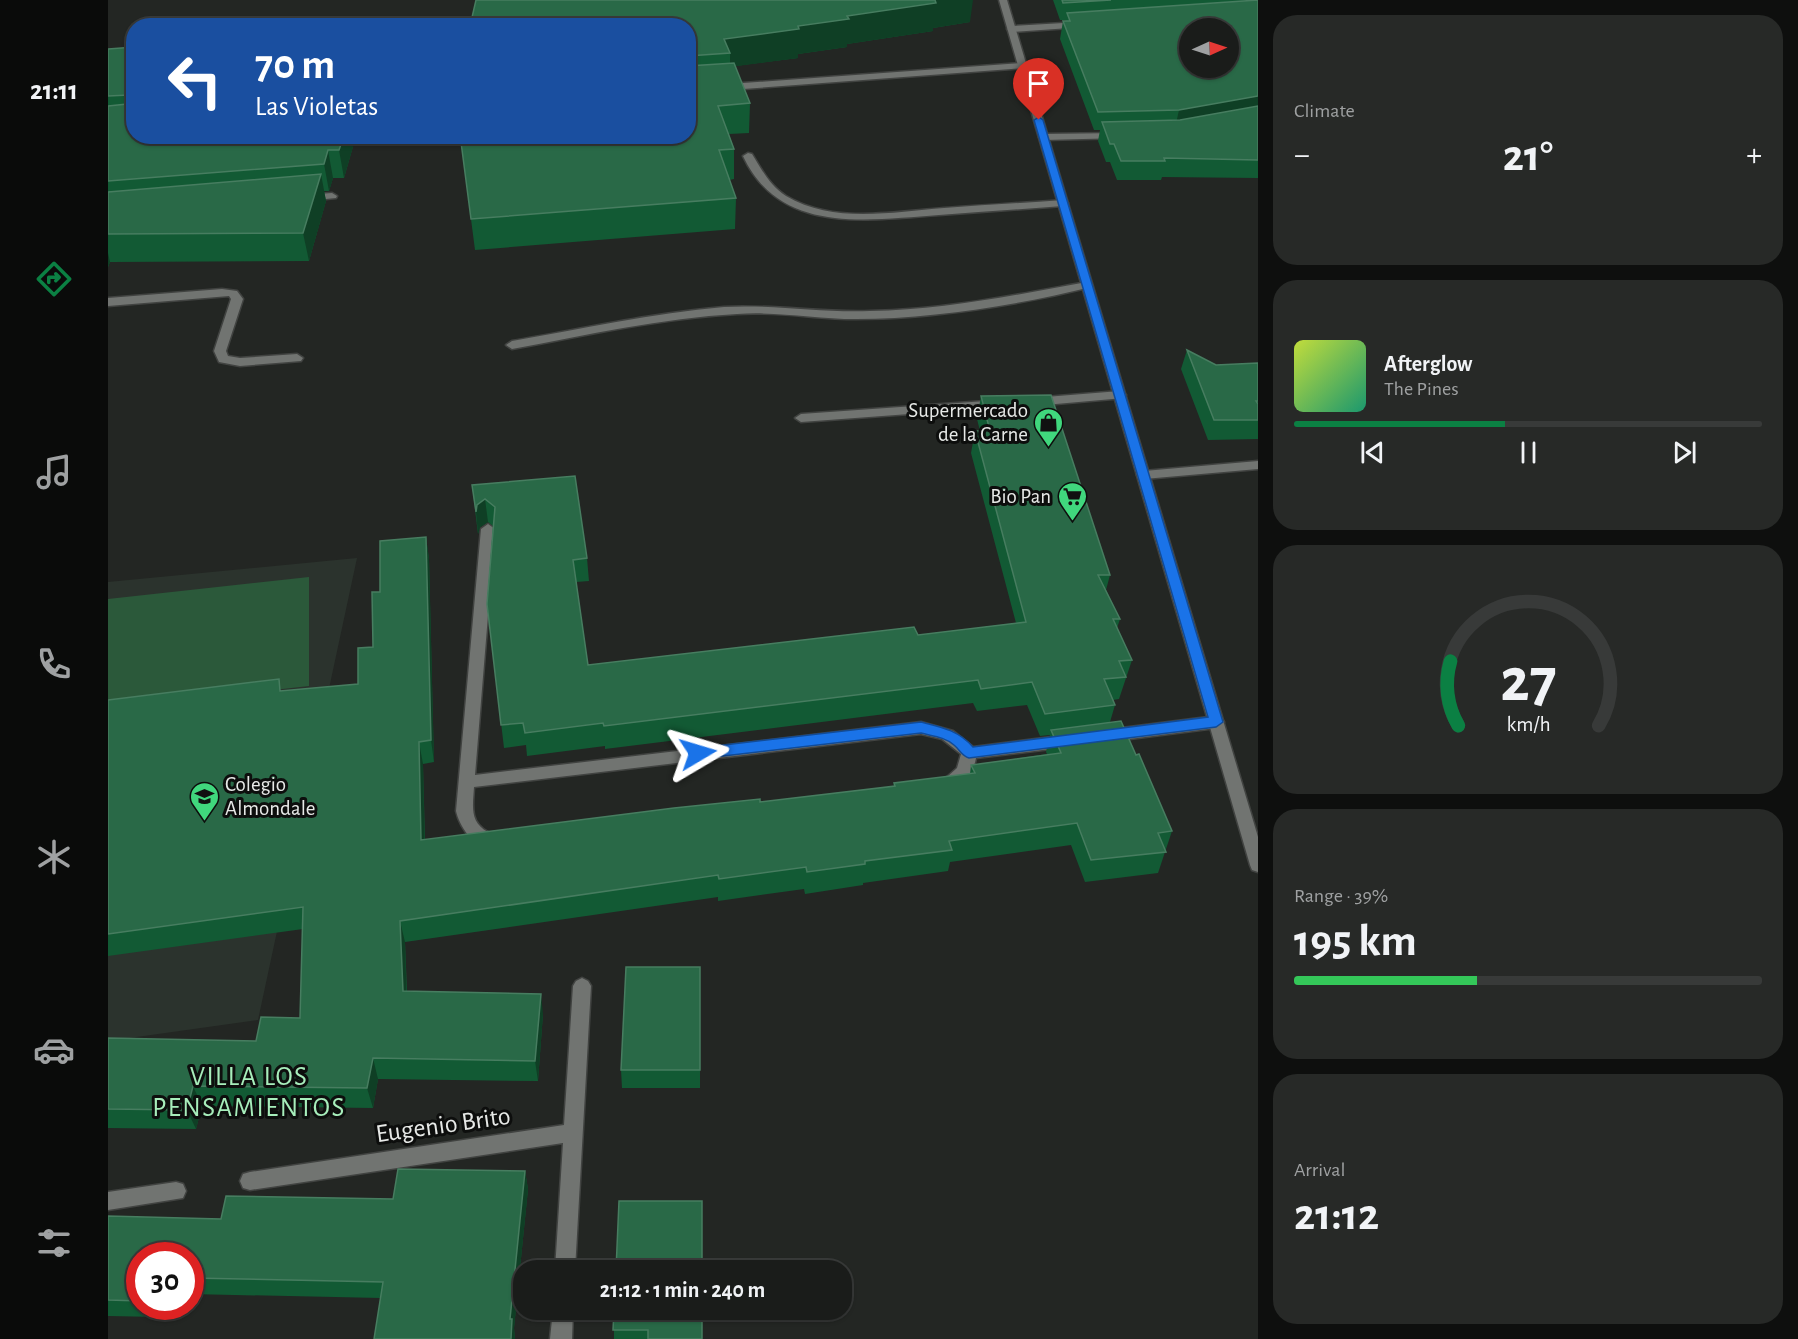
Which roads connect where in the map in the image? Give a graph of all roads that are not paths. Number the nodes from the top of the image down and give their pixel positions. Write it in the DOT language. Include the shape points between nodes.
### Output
graph roads {
  1 [pos="1004,0"];
  2 [pos="1096,24"];
  3 [pos="1012,29"];
  4 [pos="1023,66"];
  5 [pos="696,89"];
  6 [pos="1126,136"];
  7 [pos="1044,138"];
  8 [pos="748,156"];
  9 [pos="332,196"];
  10 [pos="297,199"];
  11 [pos="1063,203"];
  12 [pos="1087,285"];
  13 [pos="108,302"];
  14 [pos="512,345"];
  15 [pos="297,358"];
  16 [pos="1120,396"];
  17 [pos="801,418"];
  18 [pos="1258,465"];
  19 [pos="1144,476"];
  20 [pos="488,529"];
  21 [pos="1216,722"];
  22 [pos="969,753"];
  23 [pos="466,782"];
  24 [pos="935,788"];
  25 [pos="509,842"];
  26 [pos="1258,865"];
  27 [pos="582,986"];
  28 [pos="573,1133"];
  29 [pos="250,1181"];
  30 [pos="176,1191"];
  31 [pos="108,1201"];
  32 [pos="566,1260"];
  33 [pos="562,1320"];
  34 [pos="561,1339"];
  1 -- 3 [label="street"];
  2 -- 3 [label="street"];
  3 -- 4 [label="street"];
  4 -- 5 [label="street"];
  4 -- 7 [label="street"];
  6 -- 7 [label="street"];
  7 -- 11 [label="street"];
  8 -- 11 [label="street" via="753,169 776,193 804,208 838,217"];
  9 -- 10 [label="street"];
  11 -- 12 [label="street"];
  12 -- 14 [label="street" via="905,313 837,316 724,311"];
  12 -- 16 [label="street"];
  13 -- 15 [label="street" via="233,293 237,299 220,351 223,359 240,362"];
  16 -- 17 [label="street"];
  16 -- 19 [label="street"];
  18 -- 19 [label="street"];
  19 -- 21 [label="street"];
  20 -- 23 [label="street"];
  21 -- 22 [label="street"];
  21 -- 26 [label="street"];
  22 -- 23 [label="street" via="947,734 907,728"];
  22 -- 24 [label="street" via="963,774 956,781"];
  23 -- 25 [label="street" via="466,824 476,835 491,842"];
  27 -- 28 [label="street"];
  28 -- 29 [label="street, Eugenio Brito"];
  28 -- 32 [label="street"];
  30 -- 31 [label="street"];
  33 -- 34 [label="street"];
}
